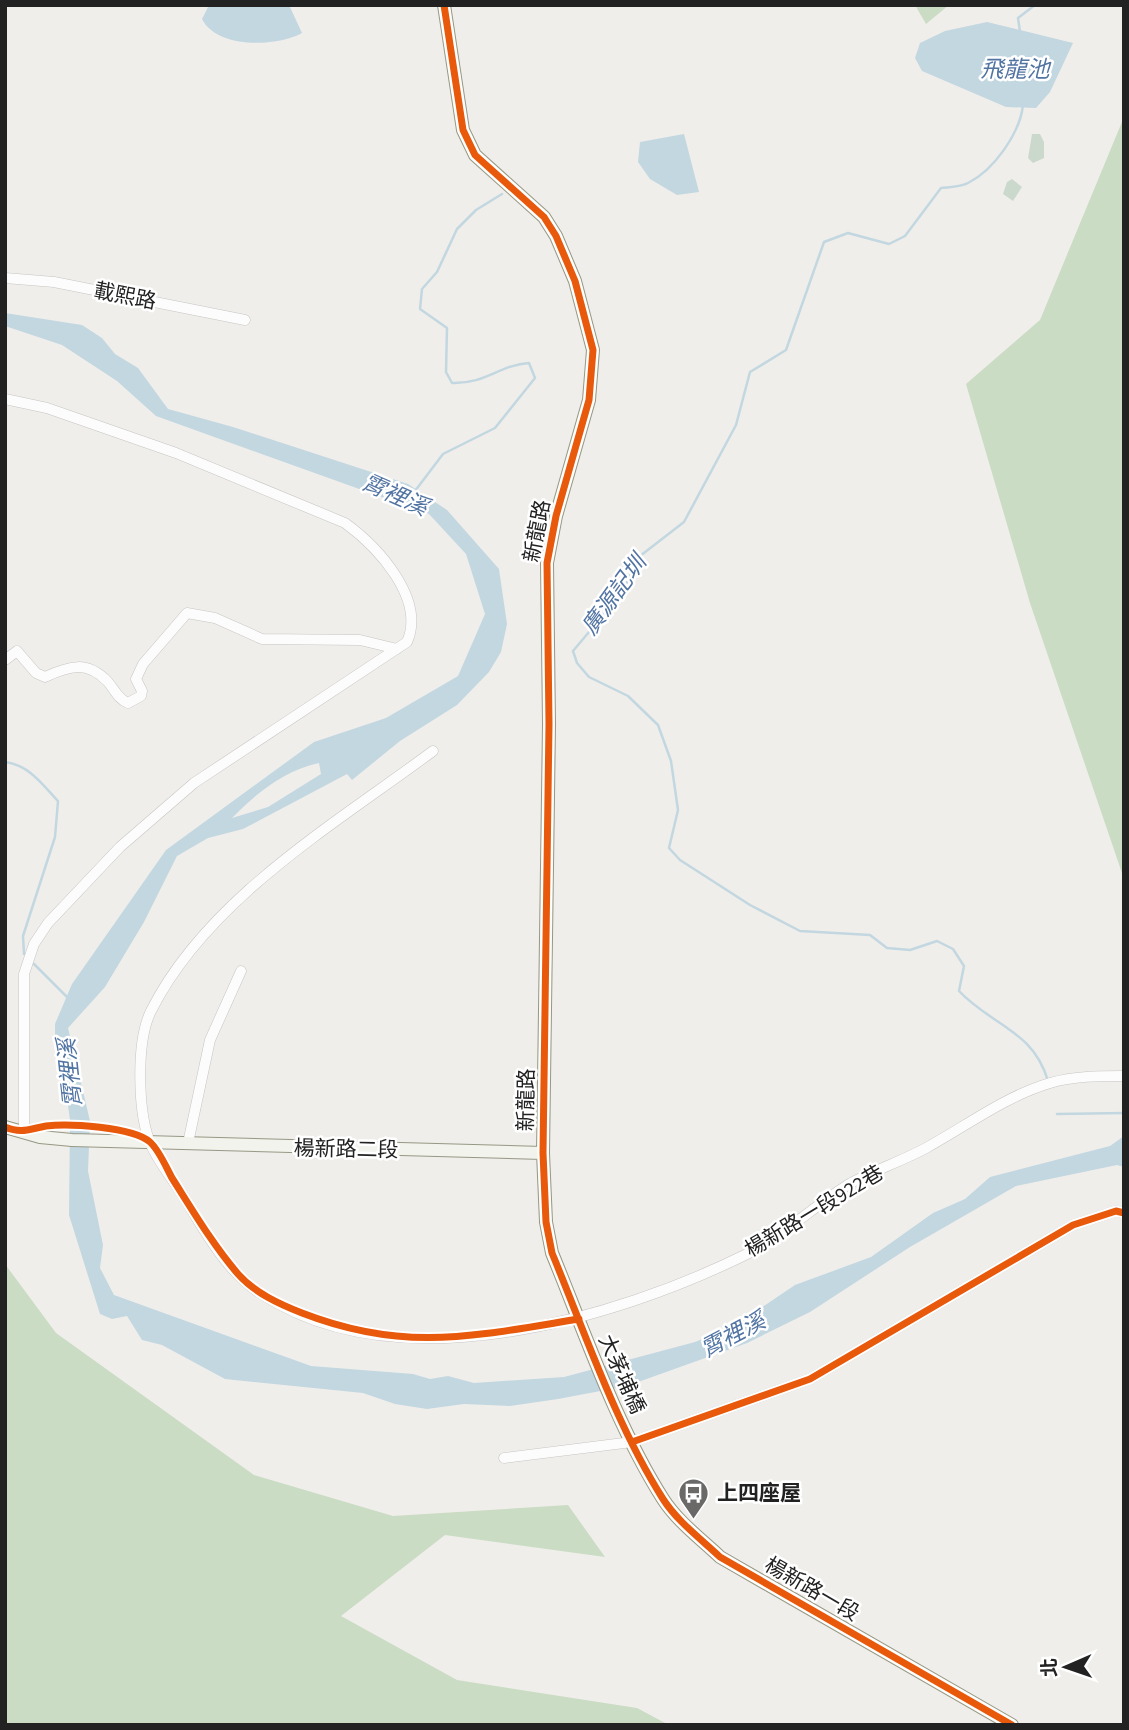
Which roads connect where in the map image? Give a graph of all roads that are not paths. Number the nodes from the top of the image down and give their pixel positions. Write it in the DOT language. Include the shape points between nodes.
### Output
graph roads {
  1 [pos="444,5"];
  2 [pos="5,278"];
  3 [pos="245,320"];
  4 [pos="5,399"];
  5 [pos="397,649"];
  6 [pos="5,660"];
  7 [pos="433,751"];
  8 [pos="241,971"];
  9 [pos="1124,1076"];
  10 [pos="5,1127"];
  11 [pos="24,1133"];
  12 [pos="149,1141"];
  13 [pos="188,1143"];
  14 [pos="543,1153"];
  15 [pos="1124,1213"];
  16 [pos="579,1319"];
  17 [pos="632,1442"];
  18 [pos="504,1458"];
  19 [pos="1012,1725"];
  1 -- 14 [label="main road, 新龍路" via="463,130 475,155 544,217 556,236 578,291 593,350 589,400 547,564"];
  2 -- 3 [label="street, 載熙路" via="54,282"];
  4 -- 5 [label="street" via="47,408 176,453 345,523 367,539 407,598 412,631"];
  5 -- 6 [label="street" via="360,640 262,639 215,618 187,613 143,664 136,679 141,696 128,703 106,680 84,667 71,666 45,677 17,651"];
  5 -- 11 [label="street" via="194,783 120,847 48,923 34,944 24,974"];
  7 -- 12 [label="street" via="261,879 173,971 144,1027 140,1093"];
  8 -- 13 [label="street" via="210,1040"];
  9 -- 16 [label="street, 楊新路一段922巷" via="1059,1081 1013,1098 921,1151 852,1183 752,1251"];
  10 -- 11 [label="main road, 楊新路二段"];
  11 -- 12 [label="main road, 楊新路二段" via="56,1139"];
  12 -- 13 [label="main road, 楊新路二段"];
  12 -- 16 [label="street, 楊新路一段922巷" via="210,1240 241,1277 290,1308 361,1333 437,1339"];
  13 -- 14 [label="main road, 楊新路二段"];
  14 -- 16 [label="main road" via="552,1253"];
  15 -- 17 [label="street" via="1116,1211 1073,1225 810,1379"];
  16 -- 17 [label="main road, 大茅埔橋"];
  17 -- 18 [label="street"];
  17 -- 19 [label="main road, 楊新路一段" via="664,1500 720,1557"];
}
